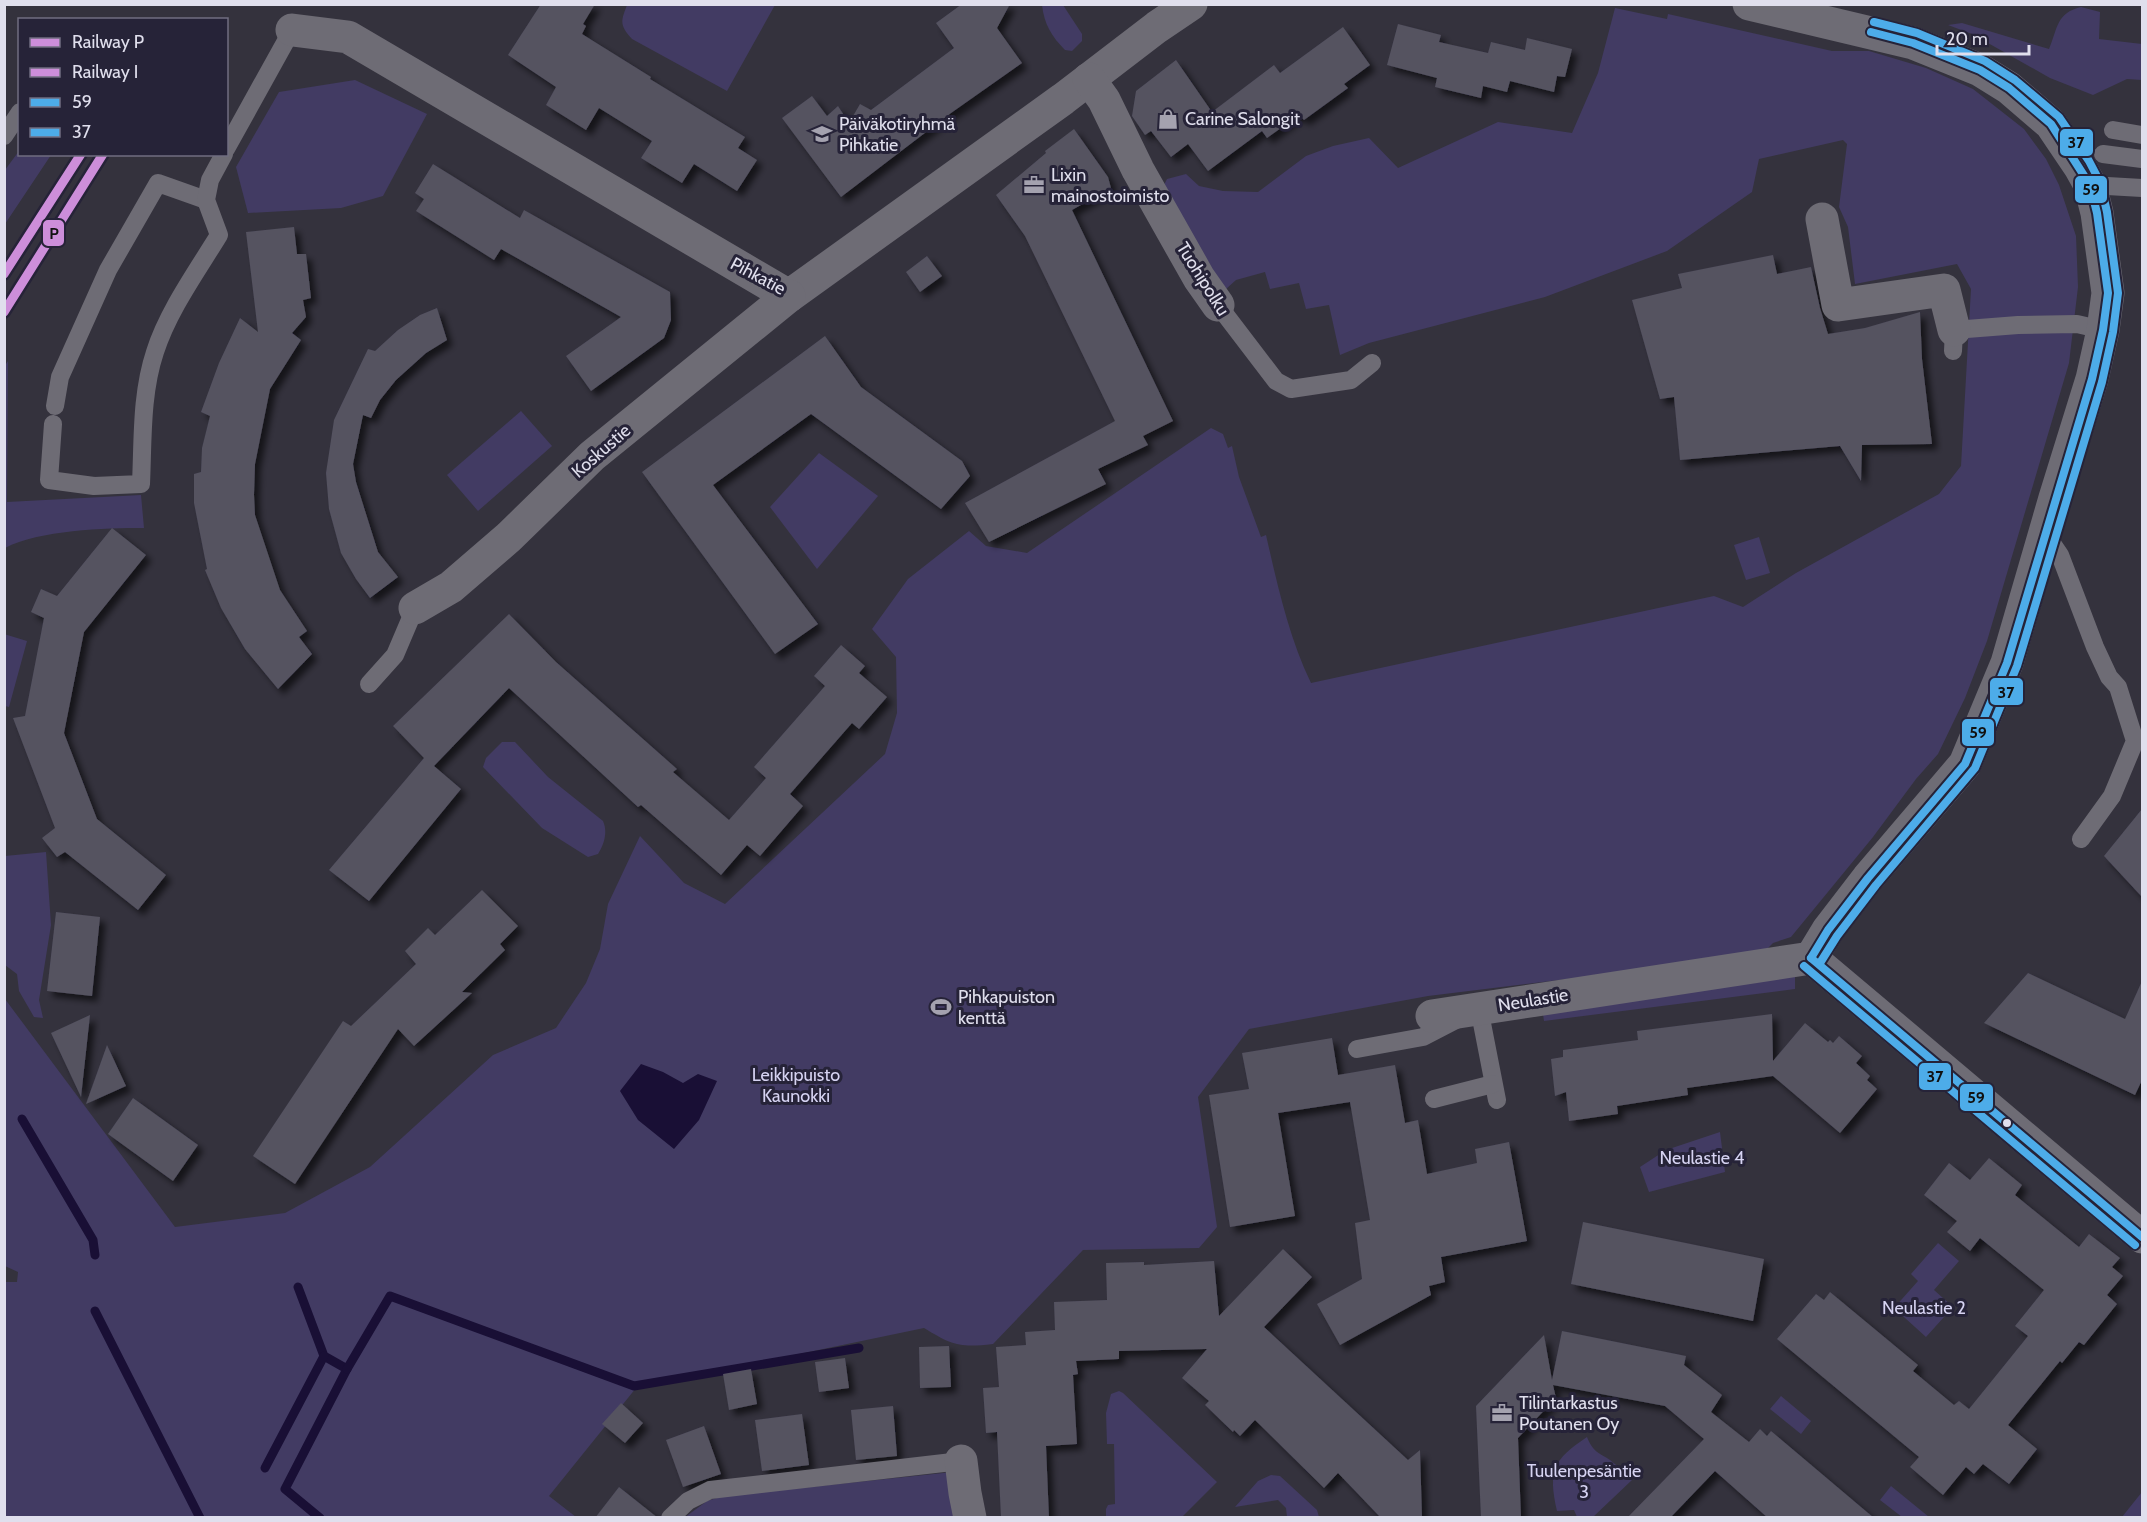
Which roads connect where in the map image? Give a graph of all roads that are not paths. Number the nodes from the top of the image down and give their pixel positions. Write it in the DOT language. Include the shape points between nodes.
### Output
graph roads {
  1 [pos="1191,4"];
  2 [pos="1749,4"];
  3 [pos="1872,18"];
  4 [pos="292,30"];
  5 [pos="1089,79"];
  6 [pos="18,115"];
  7 [pos="2113,130"];
  8 [pos="2142,135"];
  9 [pos="4,136"];
  10 [pos="228,145"];
  11 [pos="2103,154"];
  12 [pos="223,156"];
  13 [pos="2142,159"];
  14 [pos="2090,185"];
  15 [pos="2142,188"];
  16 [pos="206,200"];
  17 [pos="1822,219"];
  18 [pos="789,296"];
  19 [pos="1218,305"];
  20 [pos="2103,330"];
  21 [pos="1954,340"];
  22 [pos="1372,363"];
  23 [pos="55,406"];
  24 [pos="53,424"];
  25 [pos="2045,533"];
  26 [pos="414,608"];
  27 [pos="369,684"];
  28 [pos="2081,839"];
  29 [pos="1810,958"];
  30 [pos="1479,1008"];
  31 [pos="1432,1016"];
  32 [pos="1357,1049"];
  33 [pos="1434,1099"];
  34 [pos="2142,1237"];
  35 [pos="961,1461"];
  36 [pos="670,1518"];
  37 [pos="970,1518"];
  1 -- 5 [label="street, Pihkatie"];
  2 -- 3 [label="street"];
  3 -- 14 [label="street" via="2009,88 2051,124"];
  4 -- 10 [label="lane"];
  4 -- 18 [label="street, Pihkatie" via="348,37"];
  5 -- 18 [label="street, Pihkatie"];
  5 -- 19 [label="street, Tuohipolku" via="1199,278"];
  6 -- 9 [label="lane"];
  7 -- 8 [label="lane"];
  11 -- 13 [label="lane"];
  12 -- 16 [label="lane" via="210,180"];
  14 -- 15 [label="lane"];
  14 -- 20 [label="street" via="2108,293"];
  16 -- 23 [label="lane" via="158,183 108,270 60,377"];
  16 -- 24 [label="lane" via="219,235 179,299 155,351 145,395 141,484 94,486 49,480"];
  17 -- 21 [label="street" via="1838,305 1944,290"];
  18 -- 26 [label="street, Koskustie" via="592,456 451,587"];
  19 -- 22 [label="lane, Tuohipolku" via="1276,381 1292,389 1351,380"];
  20 -- 21 [label="lane" via="2077,324 2018,325"];
  20 -- 25 [label="street"];
  25 -- 28 [label="lane" via="2060,555 2095,647 2118,687 2135,741 2112,796"];
  25 -- 29 [label="street" via="2007,663 1965,764 1868,878"];
  26 -- 27 [label="lane" via="395,655"];
  29 -- 30 [label="street, Neulastie"];
  29 -- 34 [label="street"];
  30 -- 31 [label="street, Neulastie"];
  30 -- 32 [label="lane" via="1423,1037"];
  30 -- 33 [label="lane" via="1495,1092"];
  35 -- 36 [label="lane" via="710,1490 688,1500"];
  35 -- 37 [label="street"];
}
